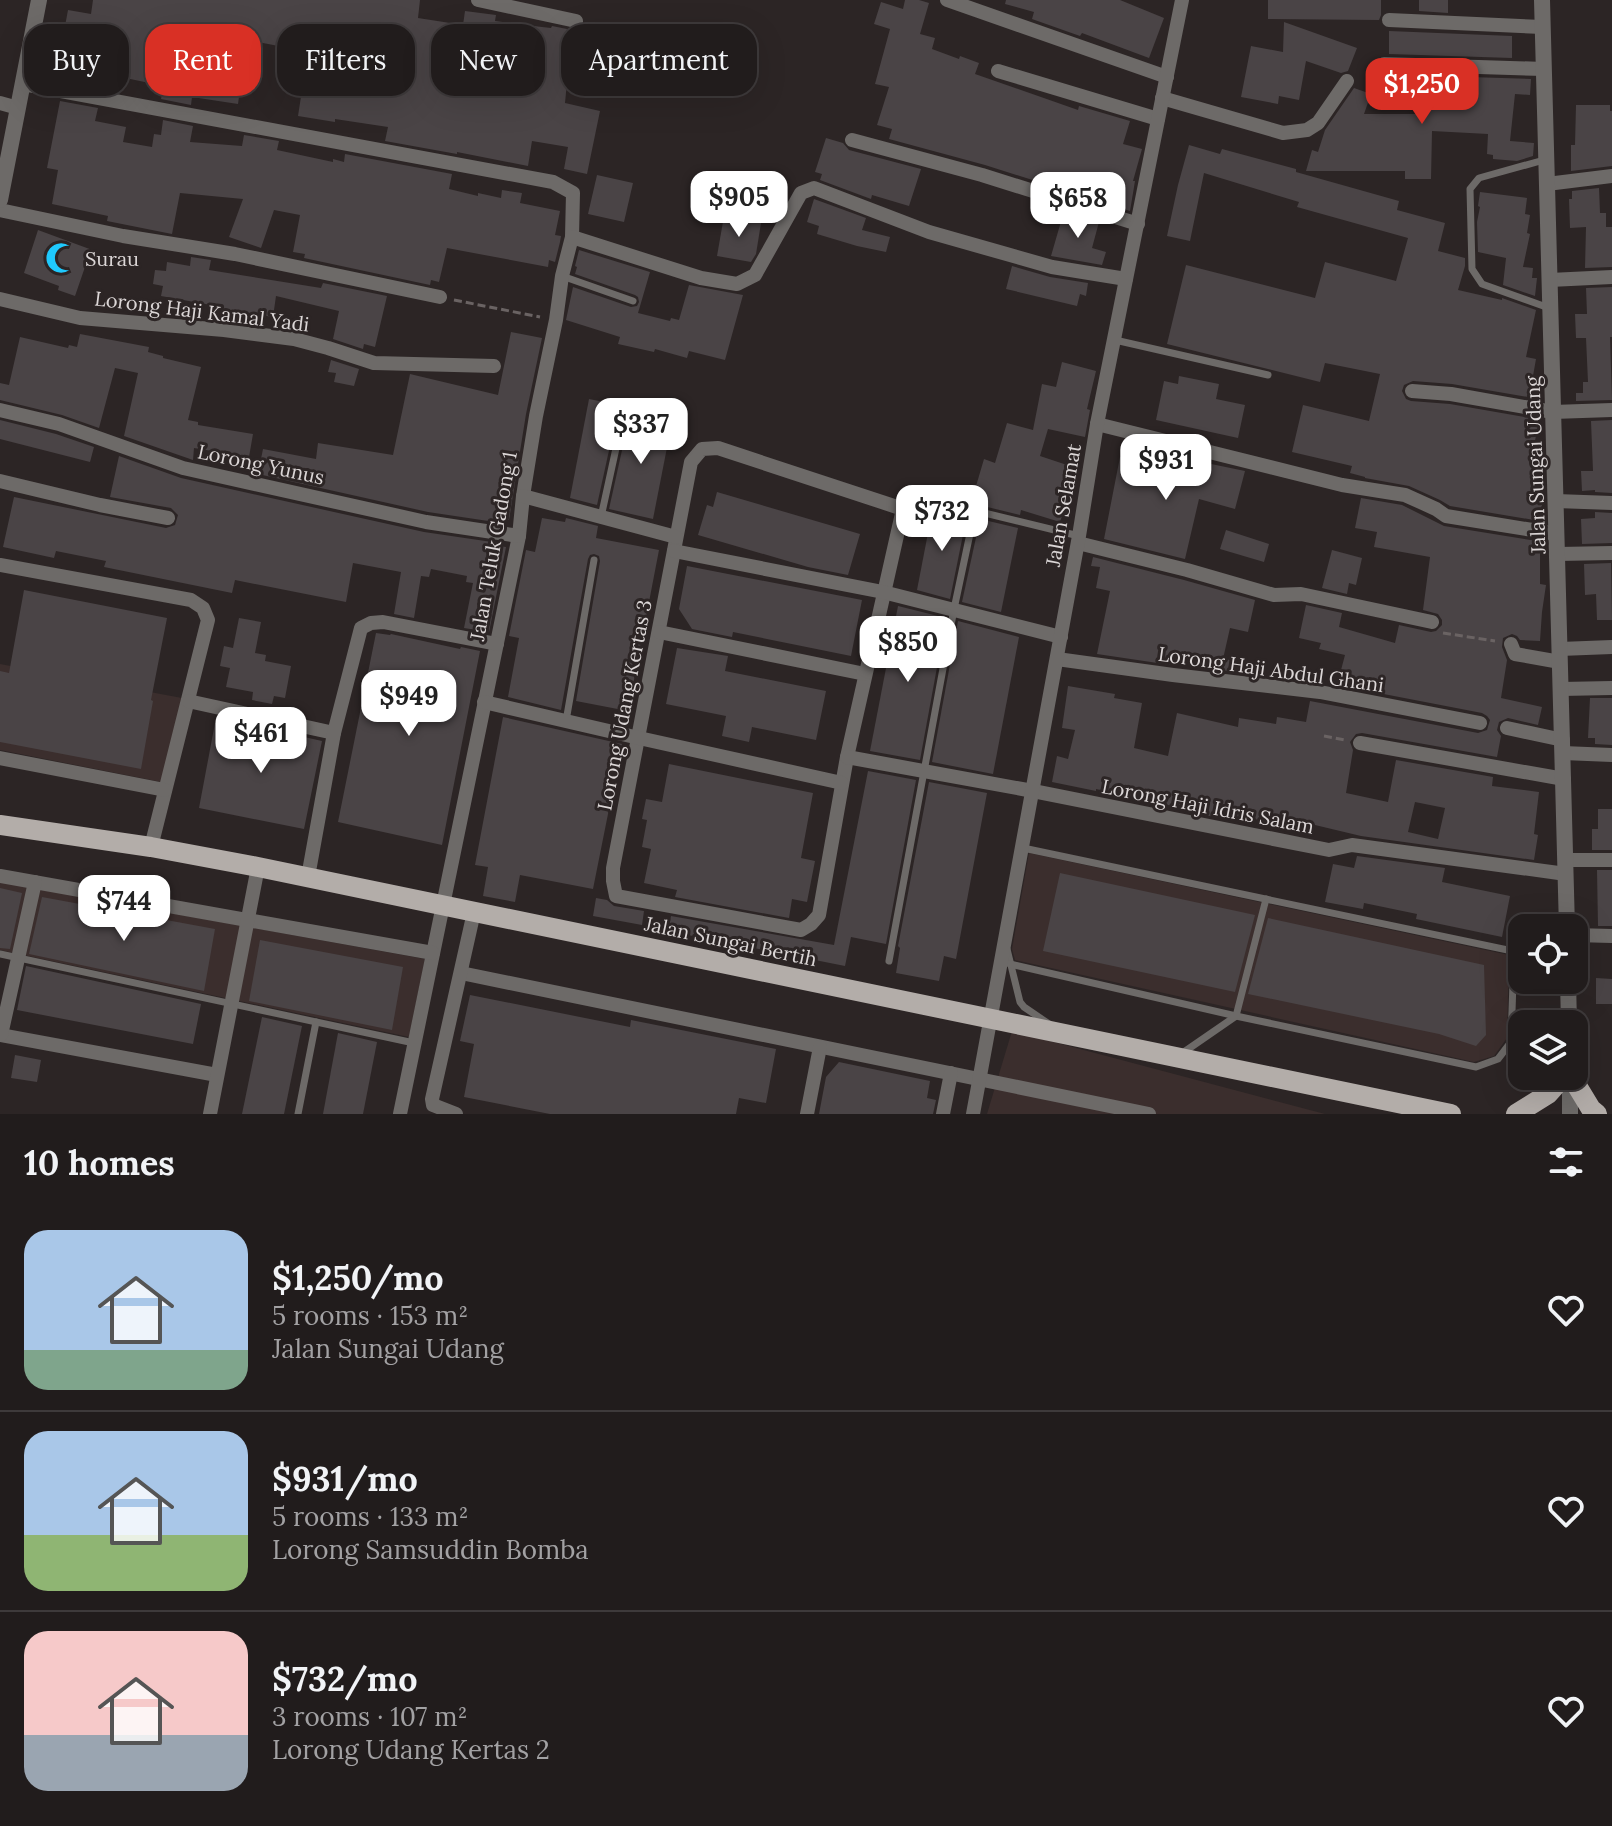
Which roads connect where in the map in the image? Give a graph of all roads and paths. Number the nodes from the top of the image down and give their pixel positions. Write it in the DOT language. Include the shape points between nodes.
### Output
graph roads {
  1 [pos="39,0"];
  2 [pos="478,0"];
  3 [pos="947,0"];
  4 [pos="1182,0"];
  5 [pos="1542,0"];
  6 [pos="1389,20"];
  7 [pos="576,21"];
  8 [pos="1542,27"];
  9 [pos="1384,64"];
  10 [pos="1544,69"];
  11 [pos="998,71"];
  12 [pos="1167,77"];
  13 [pos="1347,81"];
  14 [pos="23,84"];
  15 [pos="1162,98"];
  16 [pos="0,103"];
  17 [pos="18,108"];
  18 [pos="1158,119"];
  19 [pos="852,140"];
  20 [pos="1546,160"];
  21 [pos="1612,176"];
  22 [pos="2,179"];
  23 [pos="1547,184"];
  24 [pos="0,200"];
  25 [pos="0,210"];
  26 [pos="1138,224"];
  27 [pos="572,237"];
  28 [pos="562,276"];
  29 [pos="1612,277"];
  30 [pos="1126,279"];
  31 [pos="1550,280"];
  32 [pos="440,297"];
  33 [pos="0,299"];
  34 [pos="633,301"];
  35 [pos="1550,308"];
  36 [pos="556,320"];
  37 [pos="1115,340"];
  38 [pos="494,366"];
  39 [pos="1268,375"];
  40 [pos="1412,391"];
  41 [pos="625,407"];
  42 [pos="0,410"];
  43 [pos="1612,410"];
  44 [pos="1553,412"];
  45 [pos="1097,424"];
  46 [pos="0,481"];
  47 [pos="523,496"];
  48 [pos="1556,501"];
  49 [pos="1612,503"];
  50 [pos="903,509"];
  51 [pos="975,510"];
  52 [pos="601,517"];
  53 [pos="168,518"];
  54 [pos="1557,534"];
  55 [pos="519,536"];
  56 [pos="1078,539"];
  57 [pos="675,544"];
  58 [pos="1612,553"];
  59 [pos="1558,554"];
  60 [pos="594,560"];
  61 [pos="0,565"];
  62 [pos="883,592"];
  63 [pos="954,609"];
  64 [pos="1432,622"];
  65 [pos="659,632"];
  66 [pos="1061,637"];
  67 [pos="497,644"];
  68 [pos="1511,644"];
  69 [pos="1612,647"];
  70 [pos="1560,656"];
  71 [pos="1057,659"];
  72 [pos="865,674"];
  73 [pos="1612,688"];
  74 [pos="1561,689"];
  75 [pos="188,701"];
  76 [pos="484,702"];
  77 [pos="566,721"];
  78 [pos="1480,723"];
  79 [pos="1507,728"];
  80 [pos="334,733"];
  81 [pos="1324,736"];
  82 [pos="639,738"];
  83 [pos="1360,743"];
  84 [pos="1563,746"];
  85 [pos="1612,755"];
  86 [pos="847,757"];
  87 [pos="0,758"];
  88 [pos="925,772"];
  89 [pos="1564,779"];
  90 [pos="842,783"];
  91 [pos="165,790"];
  92 [pos="1033,791"];
  93 [pos="0,825"];
  94 [pos="151,847"];
  95 [pos="1023,848"];
  96 [pos="1612,860"];
  97 [pos="258,867"];
  98 [pos="1566,867"];
  99 [pos="0,876"];
  100 [pos="308,877"];
  101 [pos="35,882"];
  102 [pos="1266,899"];
  103 [pos="443,905"];
  104 [pos="474,912"];
  105 [pos="1567,914"];
  106 [pos="248,920"];
  107 [pos="1588,935"];
  108 [pos="1612,936"];
  109 [pos="1005,943"];
  110 [pos="1508,950"];
  111 [pos="433,953"];
  112 [pos="0,954"];
  113 [pos="17,957"];
  114 [pos="889,961"];
  115 [pos="1010,964"];
  116 [pos="461,973"];
  117 [pos="1515,994"];
  118 [pos="232,1003"];
  119 [pos="1236,1016"];
  120 [pos="992,1019"];
  121 [pos="316,1022"];
  122 [pos="1065,1034"];
  123 [pos="0,1035"];
  124 [pos="414,1043"];
  125 [pos="820,1047"];
  126 [pos="1176,1057"];
  127 [pos="951,1073"];
  128 [pos="217,1075"];
  129 [pos="980,1078"];
  130 [pos="1553,1090"];
  131 [pos="1569,1090"];
  132 [pos="1578,1090"];
  133 [pos="210,1114"];
  134 [pos="298,1114"];
  135 [pos="400,1114"];
  136 [pos="456,1114"];
  137 [pos="807,1114"];
  138 [pos="943,1114"];
  139 [pos="973,1114"];
  140 [pos="1149,1114"];
  141 [pos="1451,1114"];
  142 [pos="1516,1114"];
  143 [pos="1570,1114"];
  144 [pos="1597,1114"];
  1 -- 14 [label="street"];
  2 -- 7 [label="street"];
  3 -- 12 [label="street"];
  4 -- 12 [label="street, Jalan Selamat"];
  5 -- 8 [label="street, Jalan Sungai Udang"];
  6 -- 8 [label="street"];
  8 -- 10 [label="street, Jalan Sungai Udang"];
  9 -- 10 [label="street"];
  10 -- 20 [label="street, Jalan Sungai Udang"];
  11 -- 18 [label="street"];
  12 -- 15 [label="street, Jalan Selamat"];
  13 -- 15 [label="street" via="1318,123 1283,133"];
  14 -- 17 [label="street"];
  14 -- 27 [label="street, Jalan Teluk Gadong 1" via="553,182 573,193"];
  15 -- 18 [label="street, Jalan Selamat"];
  16 -- 17 [label="street"];
  17 -- 22 [label="street"];
  18 -- 26 [label="street, Jalan Selamat"];
  19 -- 26 [label="street"];
  20 -- 23 [label="street, Jalan Sungai Udang"];
  20 -- 35 [label="lane" via="1479,178 1470,189 1471,248 1472,269 1482,284"];
  21 -- 23 [label="street"];
  22 -- 24 [label="street"];
  23 -- 31 [label="street, Jalan Sungai Udang"];
  25 -- 32 [label="street"];
  26 -- 30 [label="street, Jalan Selamat"];
  27 -- 28 [label="street, Jalan Teluk Gadong 1"];
  27 -- 30 [label="street" via="701,278 737,284 755,275 801,193 814,188 929,232 1052,267"];
  28 -- 34 [label="lane"];
  28 -- 36 [label="street, Jalan Teluk Gadong 1"];
  29 -- 31 [label="street"];
  30 -- 37 [label="street, Jalan Selamat"];
  31 -- 35 [label="street, Jalan Sungai Udang"];
  32 -- 36 [label="path"];
  33 -- 38 [label="street, Lorong Haji Kamal Yadi" via="80,318 294,339 374,363"];
  35 -- 44 [label="street, Jalan Sungai Udang"];
  36 -- 47 [label="street, Jalan Teluk Gadong 1"];
  37 -- 39 [label="lane"];
  37 -- 45 [label="street, Jalan Selamat"];
  40 -- 44 [label="street"];
  41 -- 52 [label="lane"];
  42 -- 55 [label="street, Lorong Yunus" via="59,424 183,468 426,522"];
  43 -- 44 [label="street"];
  44 -- 48 [label="street, Jalan Sungai Udang"];
  45 -- 54 [label="street" via="1342,485 1405,495 1446,516"];
  45 -- 56 [label="street, Jalan Selamat"];
  46 -- 53 [label="street"];
  47 -- 52 [label="street"];
  47 -- 55 [label="street, Jalan Teluk Gadong 1"];
  48 -- 49 [label="street"];
  48 -- 54 [label="street, Jalan Sungai Udang"];
  50 -- 51 [label="lane" via="914,500 927,499"];
  50 -- 57 [label="street, Lorong Udang Kertas 3" via="718,448 702,449 691,462"];
  50 -- 62 [label="street"];
  51 -- 56 [label="lane"];
  51 -- 63 [label="lane"];
  52 -- 57 [label="street"];
  54 -- 59 [label="street, Jalan Sungai Udang"];
  55 -- 67 [label="street, Jalan Teluk Gadong 1"];
  56 -- 64 [label="street" via="1274,595 1301,594"];
  56 -- 66 [label="street, Jalan Selamat"];
  57 -- 62 [label="street"];
  57 -- 65 [label="street, Lorong Udang Kertas 3"];
  58 -- 59 [label="street"];
  59 -- 70 [label="street, Jalan Sungai Udang"];
  60 -- 77 [label="lane"];
  61 -- 75 [label="street" via="191,600 203,608 208,620"];
  62 -- 63 [label="street"];
  62 -- 72 [label="street"];
  63 -- 66 [label="street"];
  63 -- 88 [label="lane"];
  64 -- 68 [label="path" via="1441,633"];
  65 -- 72 [label="street"];
  65 -- 82 [label="street, Lorong Udang Kertas 3"];
  66 -- 71 [label="street, Jalan Selamat"];
  67 -- 76 [label="street, Jalan Teluk Gadong 1"];
  67 -- 80 [label="street" via="383,622 361,628"];
  68 -- 70 [label="street" via="1515,654"];
  69 -- 70 [label="street"];
  70 -- 74 [label="street, Jalan Sungai Udang"];
  71 -- 78 [label="street, Lorong Haji Abdul Ghani" via="1320,692"];
  71 -- 92 [label="street, Jalan Selamat"];
  72 -- 86 [label="street"];
  73 -- 74 [label="street"];
  74 -- 84 [label="street, Jalan Sungai Udang"];
  75 -- 80 [label="street"];
  75 -- 91 [label="street"];
  76 -- 77 [label="street"];
  76 -- 103 [label="street, Jalan Teluk Gadong 1"];
  77 -- 82 [label="street"];
  79 -- 84 [label="street"];
  80 -- 100 [label="street"];
  81 -- 83 [label="path"];
  82 -- 90 [label="street"];
  82 -- 90 [label="street, Lorong Udang Kertas 3" via="613,868 616,896 801,930 819,915"];
  83 -- 89 [label="street"];
  84 -- 85 [label="street"];
  84 -- 89 [label="street, Jalan Sungai Udang"];
  86 -- 88 [label="street, Lorong Haji Idris Salam"];
  86 -- 90 [label="street"];
  87 -- 91 [label="street"];
  88 -- 92 [label="street, Lorong Haji Idris Salam"];
  88 -- 114 [label="lane"];
  89 -- 98 [label="street, Jalan Sungai Udang"];
  91 -- 94 [label="street"];
  92 -- 95 [label="street, Jalan Selamat"];
  92 -- 98 [label="street, Lorong Haji Idris Salam" via="1329,850 1352,845"];
  93 -- 94 [label="main road, Jalan Sungai Bertih"];
  94 -- 97 [label="main road, Jalan Sungai Bertih"];
  95 -- 102 [label="lane"];
  95 -- 109 [label="street, Jalan Selamat"];
  96 -- 98 [label="street, Lorong Haji Idris Salam"];
  97 -- 100 [label="main road, Jalan Sungai Bertih"];
  97 -- 106 [label="street"];
  98 -- 105 [label="street, Jalan Sungai Udang"];
  99 -- 101 [label="street"];
  100 -- 103 [label="main road, Jalan Sungai Bertih"];
  101 -- 106 [label="street"];
  101 -- 113 [label="street"];
  102 -- 110 [label="lane"];
  102 -- 119 [label="lane"];
  103 -- 104 [label="main road, Jalan Sungai Bertih"];
  103 -- 111 [label="street, Jalan Teluk Gadong 1"];
  104 -- 116 [label="street"];
  104 -- 120 [label="main road, Jalan Sungai Bertih"];
  106 -- 111 [label="street"];
  106 -- 118 [label="street"];
  107 -- 108 [label="street"];
  109 -- 115 [label="lane"];
  109 -- 120 [label="street, Jalan Selamat"];
  111 -- 124 [label="street, Jalan Teluk Gadong 1"];
  112 -- 113 [label="lane"];
  113 -- 118 [label="lane"];
  113 -- 123 [label="street"];
  115 -- 119 [label="lane"];
  115 -- 122 [label="lane" via="1020,1002"];
  116 -- 125 [label="street"];
  116 -- 136 [label="street" via="432,1099 433,1105"];
  117 -- 119 [label="lane" via="1511,1042 1498,1059 1476,1067"];
  118 -- 121 [label="lane"];
  118 -- 128 [label="street"];
  119 -- 126 [label="lane"];
  120 -- 122 [label="main road, Jalan Sungai Bertih"];
  120 -- 129 [label="street, Jalan Selamat"];
  121 -- 124 [label="lane"];
  121 -- 134 [label="lane"];
  122 -- 126 [label="main road, Jalan Sungai Bertih"];
  123 -- 128 [label="street"];
  124 -- 135 [label="street, Jalan Teluk Gadong 1"];
  125 -- 127 [label="street"];
  125 -- 137 [label="street"];
  126 -- 141 [label="main road, Jalan Sungai Bertih"];
  127 -- 129 [label="street"];
  127 -- 138 [label="street"];
  128 -- 133 [label="street"];
  129 -- 139 [label="street, Jalan Selamat"];
  129 -- 140 [label="street"];
  130 -- 142 [label="main road"];
  131 -- 143 [label="street"];
  132 -- 144 [label="main road"];
}
